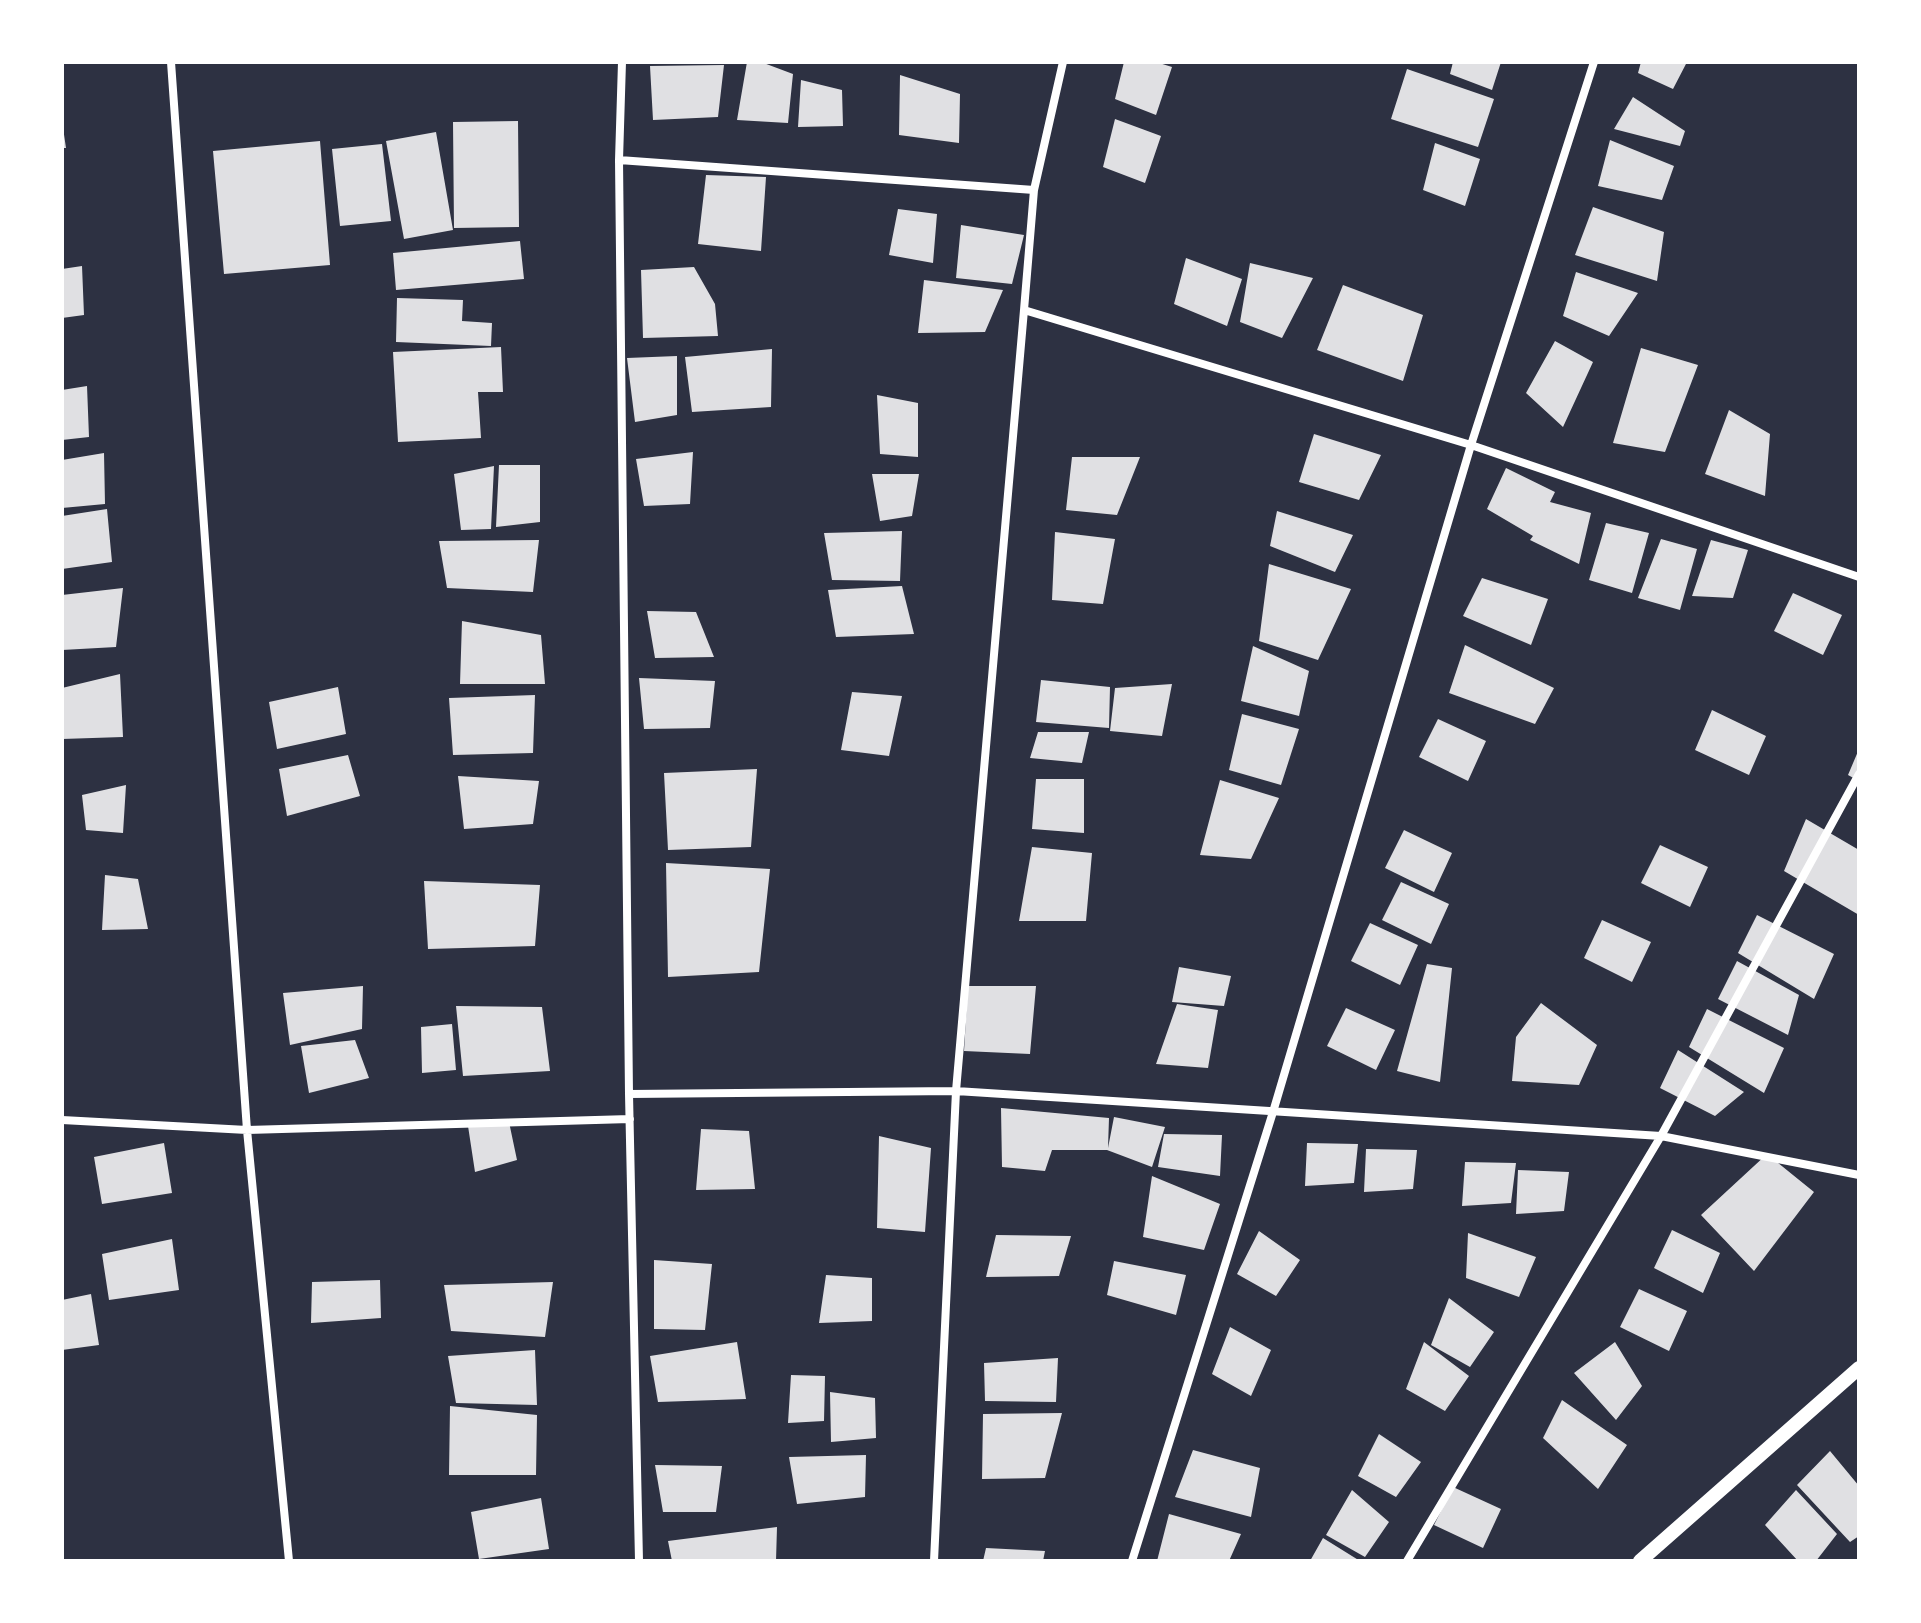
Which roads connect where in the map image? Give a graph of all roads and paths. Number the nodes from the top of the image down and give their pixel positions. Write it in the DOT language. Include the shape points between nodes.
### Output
graph roads {
  1 [pos="171,62"];
  2 [pos="622,62"];
  3 [pos="1063,62"];
  4 [pos="1594,62"];
  5 [pos="619,160"];
  6 [pos="1034,190"];
  7 [pos="1024,310"];
  8 [pos="1471,445"];
  9 [pos="1859,577"];
  10 [pos="1859,774"];
  11 [pos="956,1091"];
  12 [pos="629,1094"];
  13 [pos="1273,1112"];
  14 [pos="630,1119"];
  15 [pos="62,1120"];
  16 [pos="247,1130"];
  17 [pos="1661,1136"];
  18 [pos="1859,1175"];
  19 [pos="1859,1368"];
  20 [pos="289,1561"];
  21 [pos="639,1561"];
  22 [pos="934,1561"];
  23 [pos="1132,1561"];
  24 [pos="1407,1561"];
  25 [pos="1640,1561"];
  1 -- 16 [label="street"];
  2 -- 5 [label="street"];
  3 -- 6 [label="street"];
  4 -- 8 [label="street"];
  5 -- 6 [label="street"];
  5 -- 12 [label="street"];
  6 -- 7 [label="street"];
  7 -- 8 [label="street"];
  7 -- 11 [label="street"];
  8 -- 9 [label="street"];
  8 -- 13 [label="street"];
  10 -- 17 [label="street"];
  11 -- 12 [label="street"];
  11 -- 13 [label="street"];
  11 -- 22 [label="street"];
  12 -- 14 [label="street"];
  13 -- 17 [label="street"];
  13 -- 23 [label="street"];
  14 -- 16 [label="street"];
  14 -- 21 [label="street"];
  15 -- 16 [label="street"];
  16 -- 20 [label="street"];
  17 -- 18 [label="street"];
  17 -- 24 [label="street"];
  19 -- 25 [label="street"];
}
